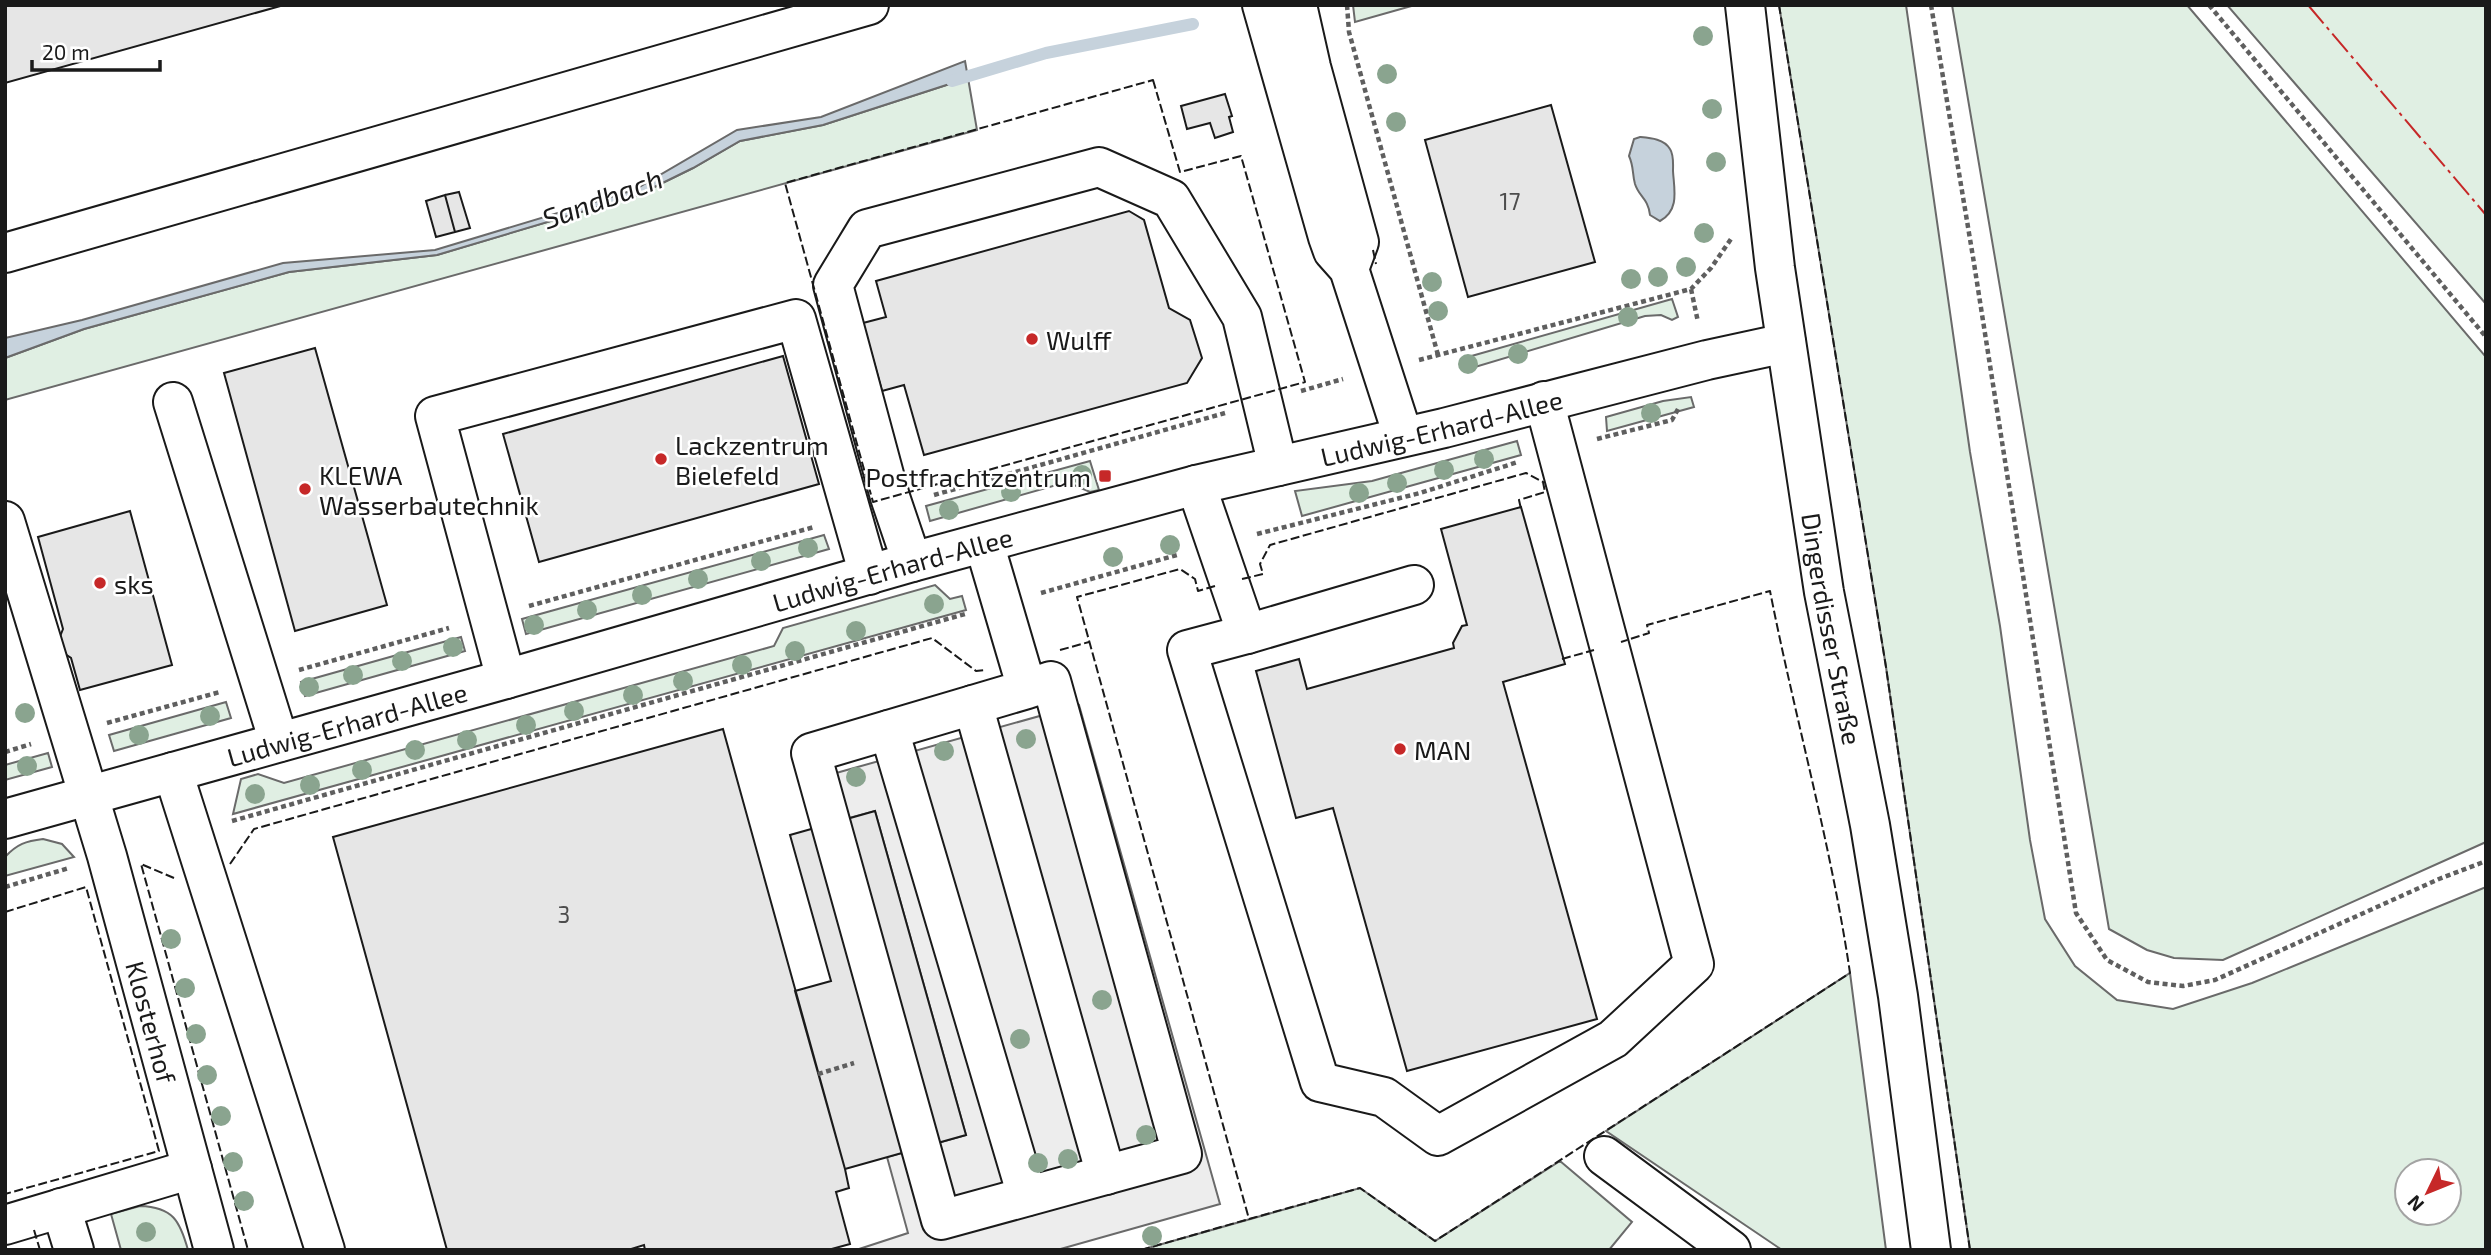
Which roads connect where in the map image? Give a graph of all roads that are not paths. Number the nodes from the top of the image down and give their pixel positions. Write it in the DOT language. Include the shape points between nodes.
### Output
graph roads {
  1 [pos="869,5"];
  2 [pos="1262,5"];
  3 [pos="1297,5"];
  4 [pos="1745,5"];
  5 [pos="5,253"];
  6 [pos="1349,269"];
  7 [pos="1786,343"];
  8 [pos="1544,401"];
  9 [pos="173,402"];
  10 [pos="1403,436"];
  11 [pos="1278,466"];
  12 [pos="1196,485"];
  13 [pos="5,522"];
  14 [pos="984,543"];
  15 [pos="912,562"];
  16 [pos="869,575"];
  17 [pos="1414,585"];
  18 [pos="1247,634"];
  19 [pos="506,679"];
  20 [pos="1027,689"];
  21 [pos="973,705"];
  22 [pos="889,730"];
  23 [pos="279,742"];
  24 [pos="173,772"];
  25 [pos="88,795"];
  26 [pos="5,819"];
  27 [pos="1604,1156"];
  28 [pos="192,1169"];
  29 [pos="1106,1175"];
  30 [pos="1027,1196"];
  31 [pos="61,1208"];
  32 [pos="5,1225"];
  33 [pos="74,1250"];
  34 [pos="214,1250"];
  35 [pos="325,1250"];
  36 [pos="1731,1250"];
  37 [pos="1931,1250"];
  1 -- 5 [label="street"];
  2 -- 6 [label="street" via="1328,237 1333,251"];
  3 -- 6 [label="street" via="1359,242"];
  4 -- 7 [label="street, Dingerdisser Straße"];
  6 -- 10 [label="street"];
  7 -- 8 [label="street, Ludwig-Erhard-Allee"];
  7 -- 37 [label="street, Dingerdisser Straße" via="1824,592 1898,996"];
  8 -- 10 [label="street, Ludwig-Erhard-Allee"];
  8 -- 18 [label="street" via="1694,964 1613,1039 1438,1136 1384,1097 1320,1082 1186,650"];
  9 -- 23 [label="street"];
  10 -- 11 [label="street, Ludwig-Erhard-Allee"];
  11 -- 12 [label="street, Ludwig-Erhard-Allee"];
  11 -- 15 [label="street" via="1242,317 1171,200 1098,167 1086,170 867,229 833,285"];
  12 -- 14 [label="street, Ludwig-Erhard-Allee"];
  12 -- 18 [label="street"];
  13 -- 25 [label="street, Klosterhof"];
  14 -- 15 [label="street, Ludwig-Erhard-Allee"];
  14 -- 20 [label="street"];
  15 -- 16 [label="street, Ludwig-Erhard-Allee"];
  16 -- 19 [label="street, Ludwig-Erhard-Allee"];
  16 -- 19 [label="street" via="796,319 435,416"];
  17 -- 18 [label="street"];
  19 -- 23 [label="street, Ludwig-Erhard-Allee"];
  20 -- 21 [label="street"];
  20 -- 29 [label="street" via="1051,681 1182,1154"];
  21 -- 22 [label="street"];
  21 -- 29 [label="street"];
  22 -- 30 [label="street"];
  22 -- 30 [label="street" via="811,753 941,1220"];
  23 -- 24 [label="street, Ludwig-Erhard-Allee"];
  24 -- 25 [label="street, Ludwig-Erhard-Allee"];
  24 -- 35 [label="street"];
  25 -- 26 [label="street, Ludwig-Erhard-Allee"];
  25 -- 28 [label="street, Klosterhof"];
  27 -- 36 [label="street"];
  28 -- 31 [label="street"];
  28 -- 34 [label="street, Klosterhof"];
  29 -- 30 [label="street"];
  31 -- 32 [label="street"];
  31 -- 33 [label="street"];
}
